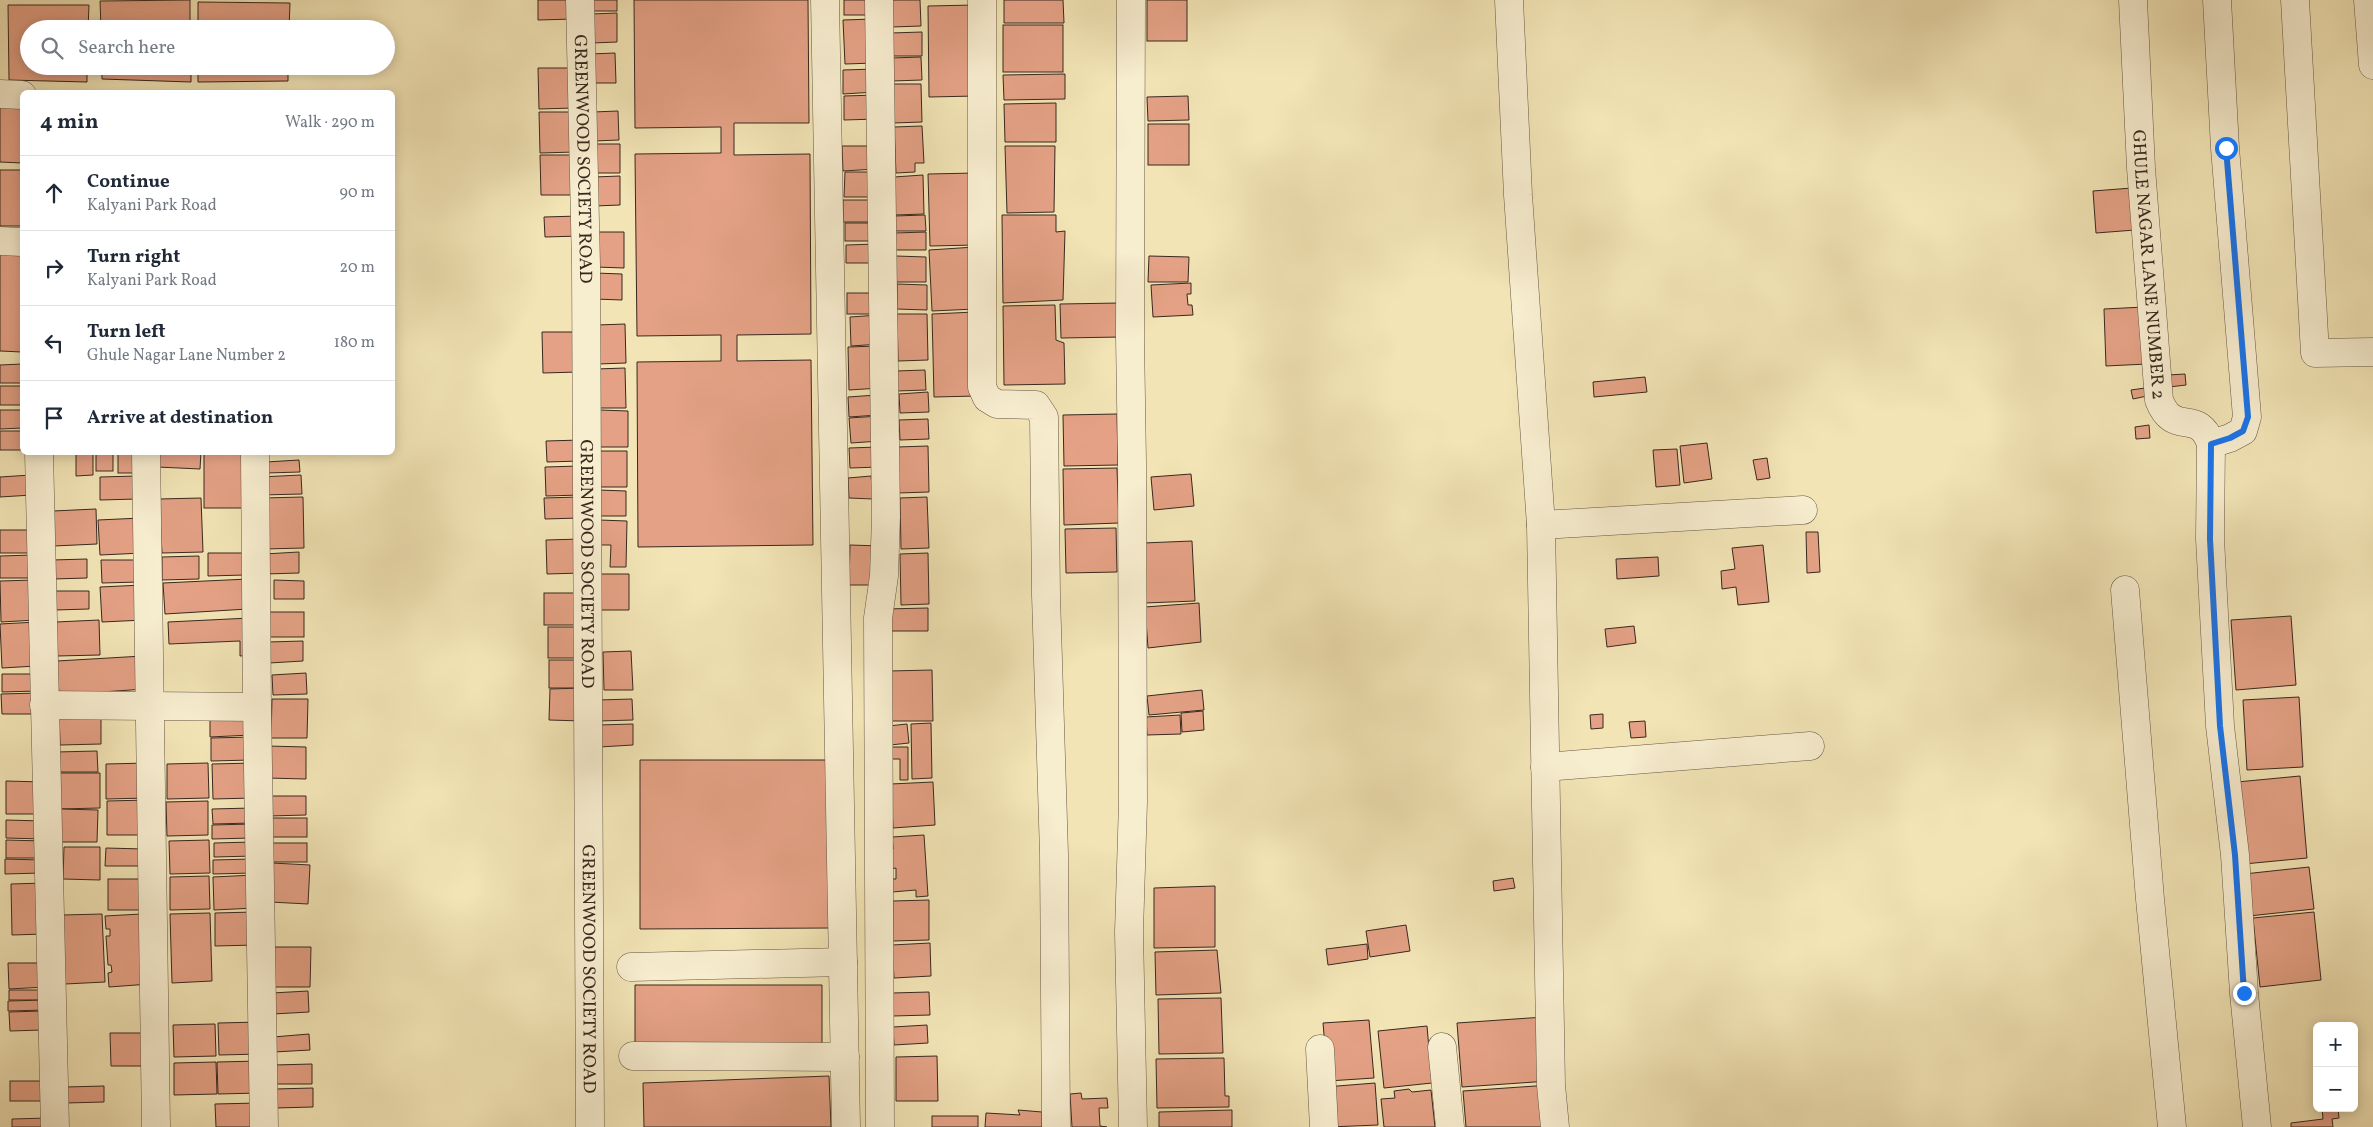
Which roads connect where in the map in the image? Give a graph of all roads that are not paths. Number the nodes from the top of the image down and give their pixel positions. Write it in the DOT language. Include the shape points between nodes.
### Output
graph roads {
  1 [pos="580,0"];
  2 [pos="825,0"];
  3 [pos="879,0"];
  4 [pos="982,0"];
  5 [pos="1131,0"];
  6 [pos="1509,0"];
  7 [pos="2133,0"];
  8 [pos="2217,0"];
  9 [pos="2295,0"];
  10 [pos="2368,0"];
  11 [pos="2373,65"];
  12 [pos="0,94"];
  13 [pos="20,95"];
  14 [pos="0,241"];
  15 [pos="20,242"];
  16 [pos="2373,352"];
  17 [pos="2211,444"];
  18 [pos="39,455"];
  19 [pos="146,455"];
  20 [pos="255,455"];
  21 [pos="1803,510"];
  22 [pos="1541,525"];
  23 [pos="2125,590"];
  24 [pos="44,705"];
  25 [pos="150,707"];
  26 [pos="256,707"];
  27 [pos="1810,746"];
  28 [pos="1545,767"];
  29 [pos="843,962"];
  30 [pos="631,967"];
  31 [pos="1442,1047"];
  32 [pos="1320,1049"];
  33 [pos="633,1056"];
  34 [pos="845,1057"];
  35 [pos="55,1127"];
  36 [pos="156,1127"];
  37 [pos="264,1127"];
  38 [pos="590,1127"];
  39 [pos="846,1127"];
  40 [pos="880,1127"];
  41 [pos="1056,1127"];
  42 [pos="1132,1127"];
  43 [pos="1324,1127"];
  44 [pos="1450,1127"];
  45 [pos="1555,1127"];
  46 [pos="2172,1127"];
  47 [pos="2257,1127"];
  1 -- 38 [label="street, GREENWOOD SOCIETY ROAD" via="586,276"];
  2 -- 29 [label="street"];
  3 -- 40 [label="street" via="886,517 884,576 878,618"];
  4 -- 41 [label="street" via="982,387 987,398 997,404 1036,405 1044,417 1054,854"];
  5 -- 42 [label="street" via="1133,802 1129,932"];
  6 -- 22 [label="street" via="1518,195"];
  7 -- 17 [label="street, GHULE NAGAR LANE NUMBER 2" via="2141,168 2159,400 2164,413 2174,421 2195,423 2206,432"];
  8 -- 17 [label="street" via="2248,417 2243,431"];
  9 -- 16 [label="street" via="2315,353"];
  10 -- 11 [label="street"];
  12 -- 13 [label="street"];
  14 -- 15 [label="street"];
  17 -- 47 [label="street" via="2210,539 2220,726 2235,855"];
  18 -- 24 [label="street"];
  19 -- 25 [label="street"];
  20 -- 26 [label="street"];
  21 -- 22 [label="street"];
  22 -- 28 [label="street"];
  23 -- 46 [label="street"];
  24 -- 25 [label="street"];
  24 -- 35 [label="street"];
  25 -- 26 [label="street"];
  25 -- 36 [label="street"];
  26 -- 37 [label="street"];
  27 -- 28 [label="street"];
  28 -- 45 [label="street"];
  29 -- 30 [label="street"];
  29 -- 34 [label="street"];
  31 -- 44 [label="street"];
  32 -- 43 [label="street"];
  33 -- 34 [label="street"];
  34 -- 39 [label="street"];
}
